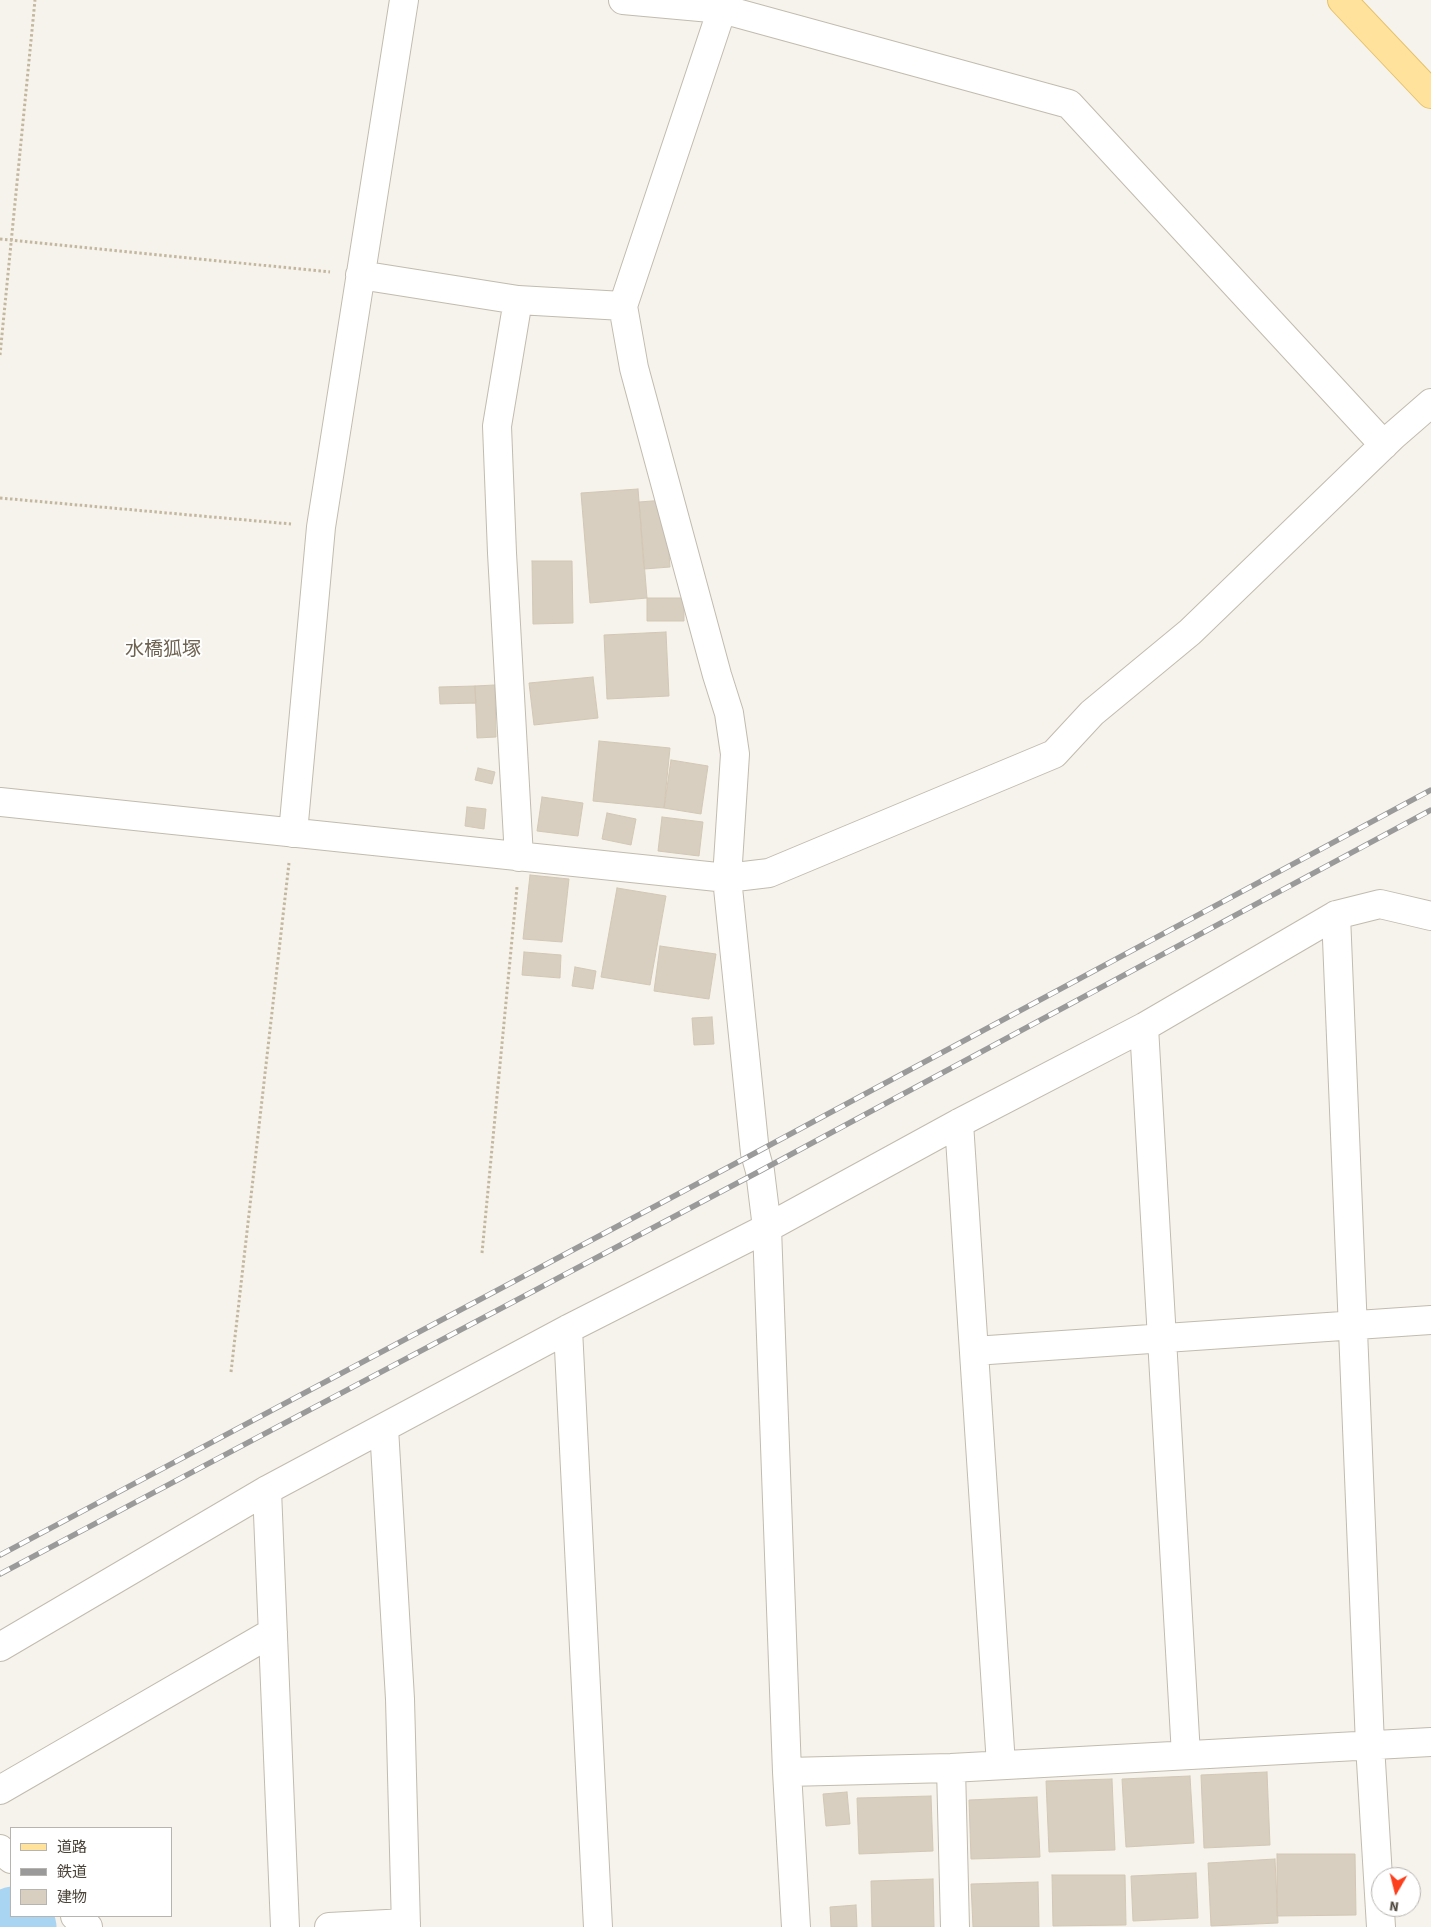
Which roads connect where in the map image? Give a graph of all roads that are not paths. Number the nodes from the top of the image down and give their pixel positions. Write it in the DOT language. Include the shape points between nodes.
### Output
graph roads {
  1 [pos="404,0"];
  2 [pos="623,0"];
  3 [pos="1342,0"];
  4 [pos="723,4"];
  5 [pos="1431,94"];
  6 [pos="360,275"];
  7 [pos="518,300"];
  8 [pos="623,306"];
  9 [pos="1431,403"];
  10 [pos="1384,445"];
  11 [pos="0,802"];
  12 [pos="292,833"];
  13 [pos="520,857"];
  14 [pos="727,878"];
  15 [pos="1336,915"];
  16 [pos="1431,916"];
  17 [pos="1144,1027"];
  18 [pos="959,1123"];
  19 [pos="767,1228"];
  20 [pos="1431,1320"];
  21 [pos="1353,1325"];
  22 [pos="568,1329"];
  23 [pos="1162,1338"];
  24 [pos="974,1351"];
  25 [pos="384,1428"];
  26 [pos="267,1490"];
  27 [pos="273,1632"];
  28 [pos="0,1647"];
  29 [pos="1431,1742"];
  30 [pos="1370,1745"];
  31 [pos="1186,1754"];
  32 [pos="1001,1765"];
  33 [pos="951,1768"];
  34 [pos="787,1772"];
  35 [pos="0,1790"];
  36 [pos="0,1848"];
  37 [pos="10,1858"];
  38 [pos="76,1917"];
  39 [pos="406,1925"];
  40 [pos="88,1927"];
  41 [pos="285,1927"];
  42 [pos="329,1927"];
  43 [pos="598,1927"];
  44 [pos="796,1927"];
  45 [pos="955,1927"];
  46 [pos="1381,1927"];
  1 -- 6 [label="street"];
  2 -- 4 [label="street"];
  3 -- 5 [label="main road"];
  4 -- 8 [label="street"];
  4 -- 10 [label="street" via="1070,104"];
  6 -- 7 [label="street"];
  6 -- 12 [label="street" via="320,527"];
  7 -- 8 [label="street"];
  7 -- 13 [label="street" via="497,426"];
  8 -- 14 [label="street" via="634,368 729,713 735,754"];
  9 -- 10 [label="street"];
  10 -- 14 [label="street" via="1190,632 1092,713 1054,754 769,872"];
  11 -- 12 [label="street"];
  12 -- 13 [label="street"];
  13 -- 14 [label="street"];
  14 -- 19 [label="street" via="755,1153"];
  15 -- 16 [label="street" via="1380,904"];
  15 -- 17 [label="street"];
  15 -- 21 [label="street"];
  17 -- 18 [label="street"];
  17 -- 23 [label="street"];
  18 -- 19 [label="street"];
  18 -- 24 [label="street"];
  19 -- 22 [label="street"];
  19 -- 34 [label="street"];
  20 -- 21 [label="street"];
  21 -- 23 [label="street"];
  21 -- 30 [label="street"];
  22 -- 25 [label="street"];
  22 -- 43 [label="street"];
  23 -- 24 [label="street"];
  23 -- 31 [label="street"];
  24 -- 32 [label="street"];
  25 -- 26 [label="street"];
  25 -- 39 [label="street" via="400,1699"];
  26 -- 27 [label="street"];
  26 -- 28 [label="street"];
  27 -- 35 [label="street"];
  27 -- 41 [label="street"];
  29 -- 30 [label="street"];
  30 -- 31 [label="street"];
  30 -- 46 [label="street"];
  31 -- 32 [label="street"];
  32 -- 33 [label="street"];
  33 -- 34 [label="street"];
  33 -- 45 [label="street"];
  34 -- 44 [label="street"];
  36 -- 37 [label="street"];
  38 -- 40 [label="street"];
  39 -- 42 [label="street"];
}
